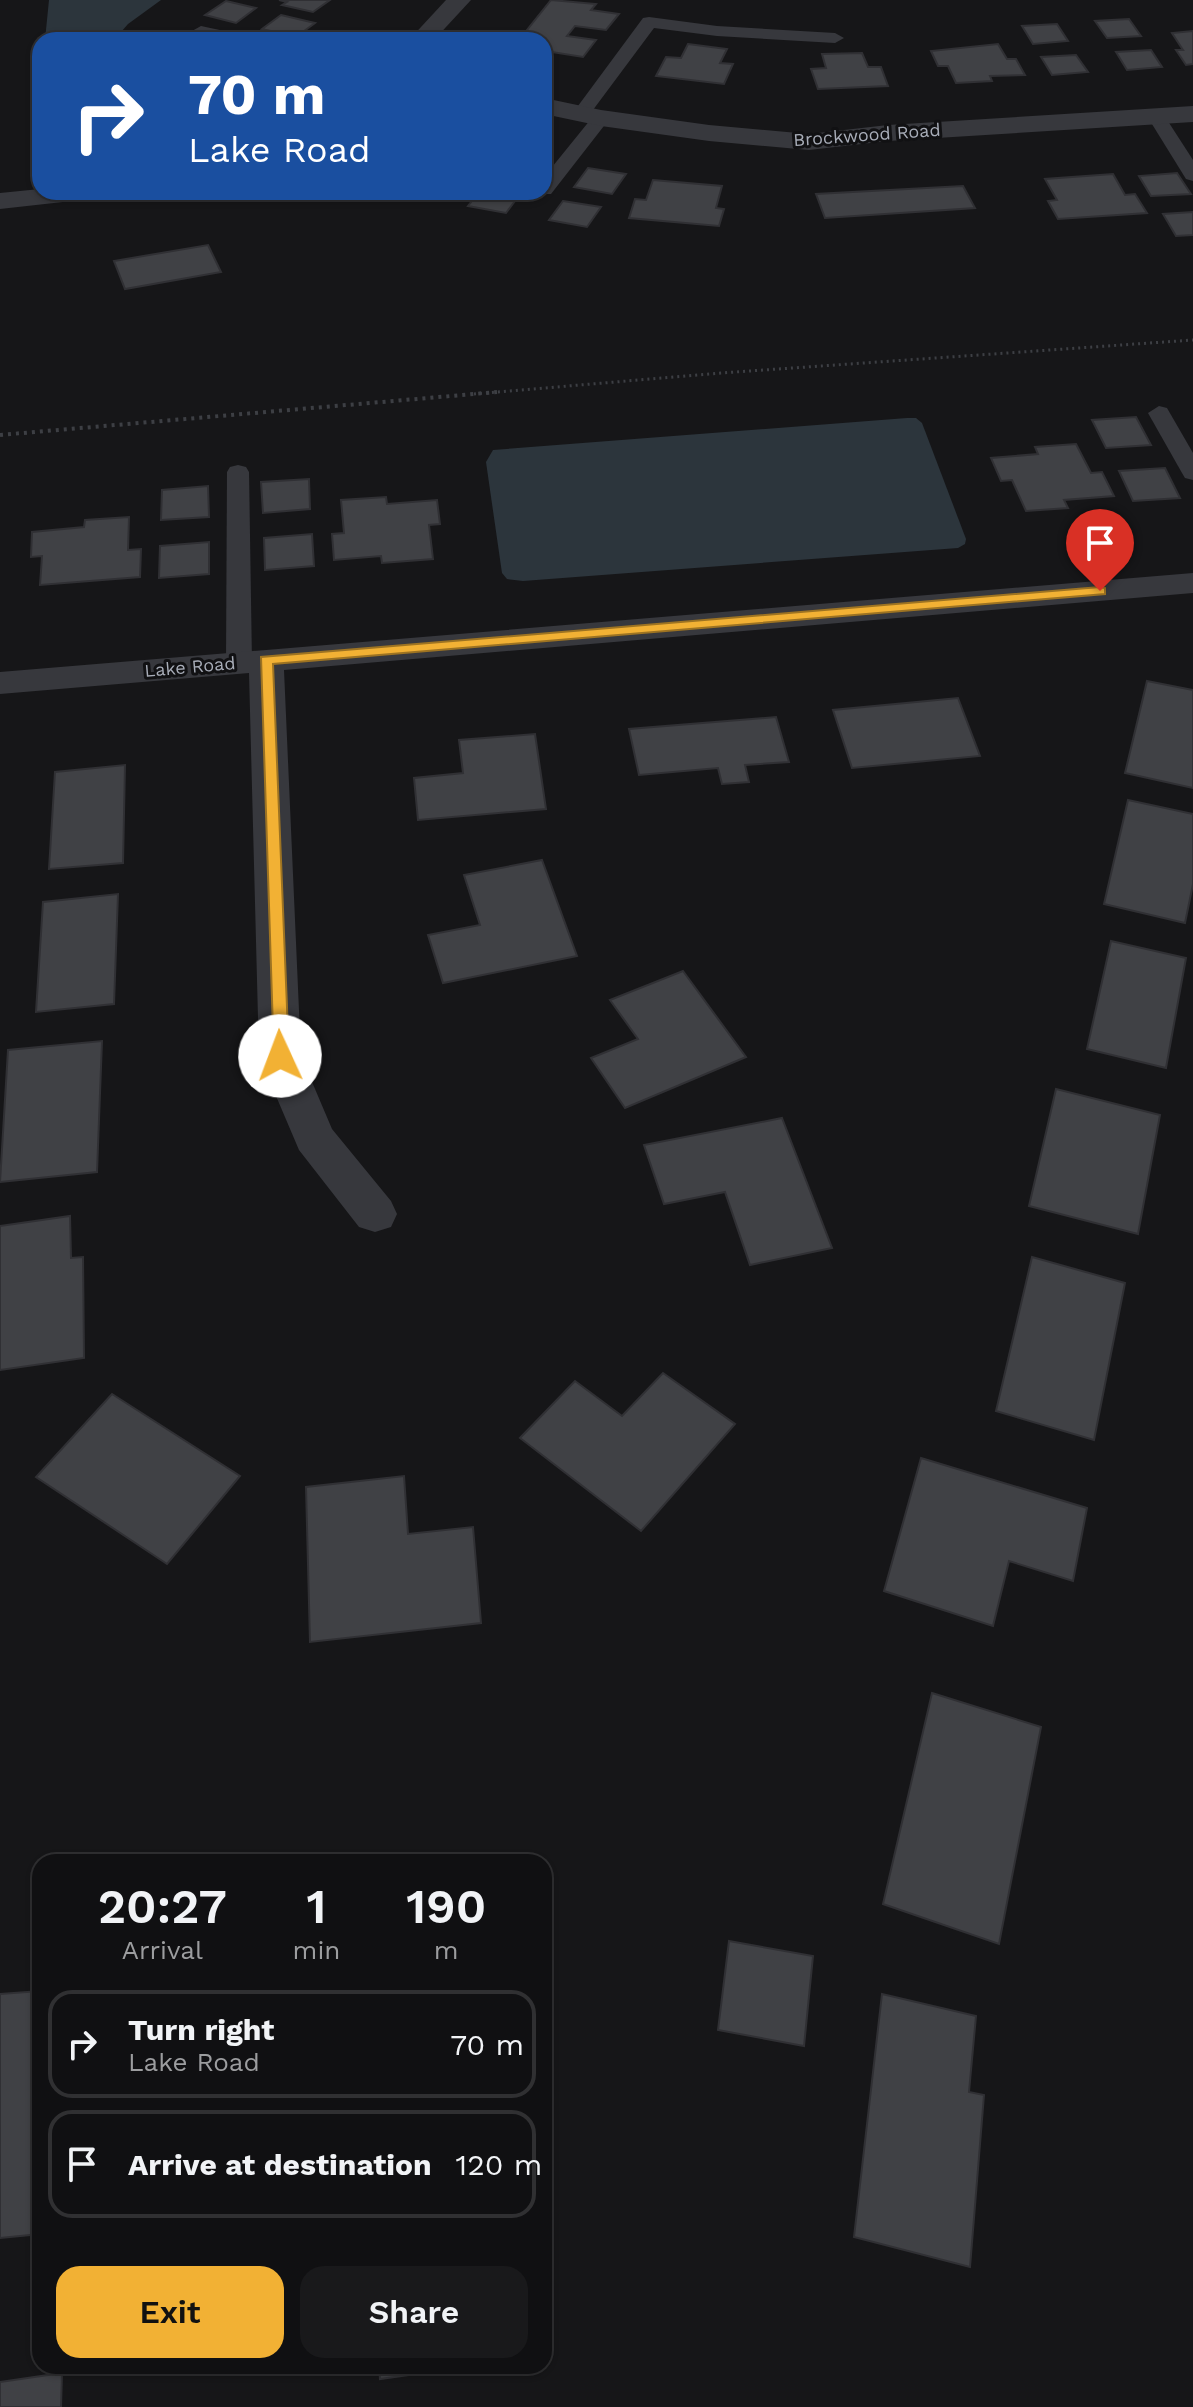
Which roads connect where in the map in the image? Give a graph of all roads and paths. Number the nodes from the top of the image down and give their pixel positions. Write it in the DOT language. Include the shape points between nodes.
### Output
graph roads {
  1 [pos="459,0"];
  2 [pos="201,31"];
  3 [pos="206,32"];
  4 [pos="429,32"];
  5 [pos="835,38"];
  6 [pos="552,108"];
  7 [pos="1193,114"];
  8 [pos="591,116"];
  9 [pos="1156,116"];
  10 [pos="1193,175"];
  11 [pos="552,177"];
  12 [pos="32,197"];
  13 [pos="536,200"];
  14 [pos="0,201"];
  15 [pos="530,208"];
  16 [pos="1193,340"];
  17 [pos="1159,413"];
  18 [pos="0,435"];
  19 [pos="238,472"];
  20 [pos="1193,473"];
  21 [pos="1193,583"];
  22 [pos="252,662"];
  23 [pos="0,683"];
  24 [pos="375,1214"];
  1 -- 4 [label="street"];
  2 -- 3 [label="lane"];
  5 -- 8 [label="lane" via="649,22"];
  6 -- 8 [label="street, Brockwood Road"];
  7 -- 9 [label="street, Brockwood Road"];
  8 -- 9 [label="street, Brockwood Road" via="809,142"];
  8 -- 11 [label="lane"];
  9 -- 10 [label="lane"];
  12 -- 14 [label="street"];
  13 -- 15 [label="lane"];
  16 -- 18 [label="path" via="706,374"];
  17 -- 20 [label="lane"];
  19 -- 22 [label="lane"];
  21 -- 22 [label="street, Lake Road"];
  22 -- 23 [label="street, Lake Road"];
  22 -- 24 [label="street" via="280,1056 314,1138"];
}
